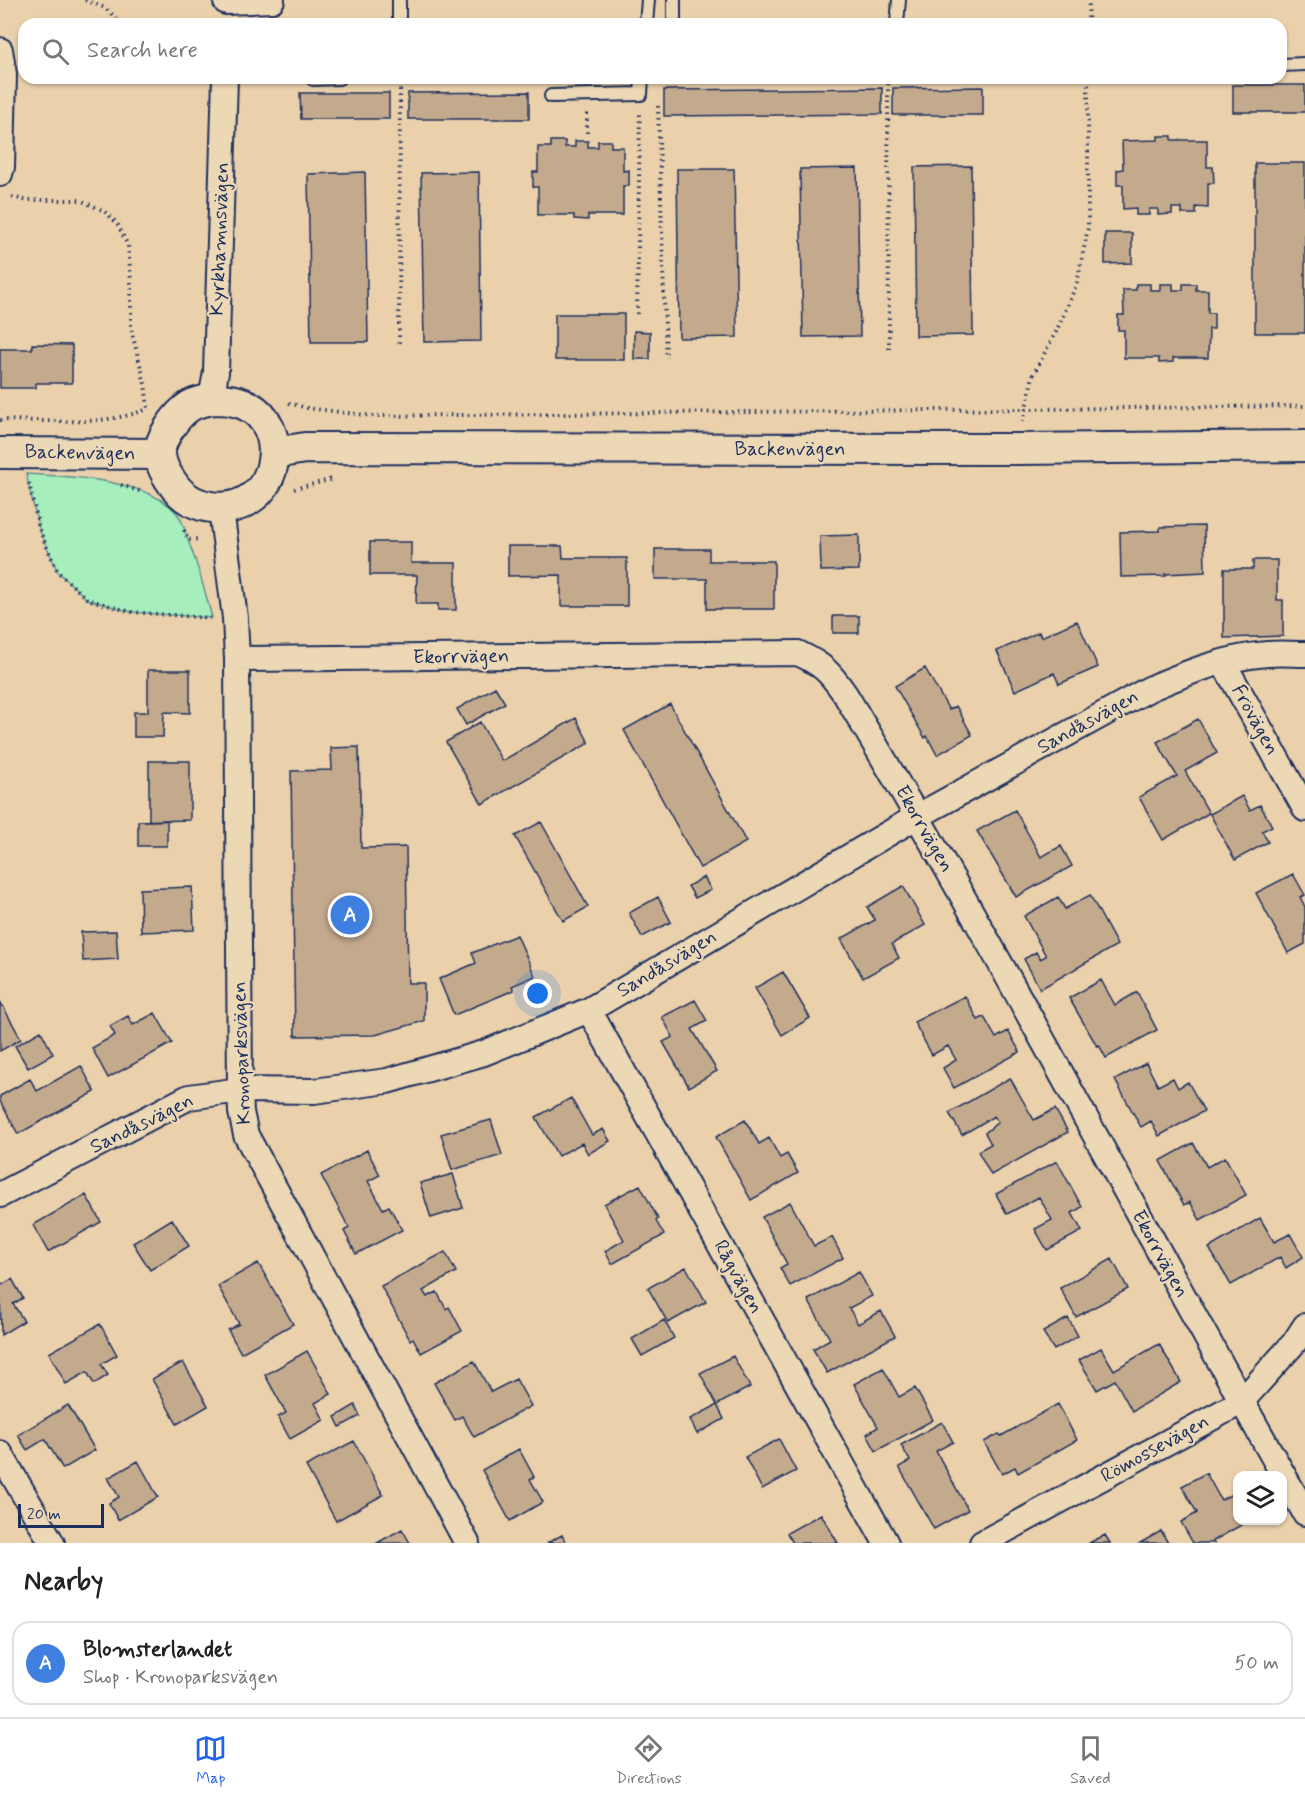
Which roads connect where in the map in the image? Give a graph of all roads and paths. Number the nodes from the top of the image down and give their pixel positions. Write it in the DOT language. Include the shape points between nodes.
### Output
graph roads {
  1 [pos="85,0"];
  2 [pos="272,0"];
  3 [pos="399,0"];
  4 [pos="648,0"];
  5 [pos="674,0"];
  6 [pos="899,0"];
  7 [pos="1089,0"];
  8 [pos="226,9"];
  9 [pos="116,18"];
  10 [pos="399,18"];
  11 [pos="646,18"];
  12 [pos="674,18"];
  13 [pos="898,18"];
  14 [pos="1089,18"];
  15 [pos="0,50"];
  16 [pos="1305,64"];
  17 [pos="1287,65"];
  18 [pos="225,84"];
  19 [pos="400,84"];
  20 [pos="642,84"];
  21 [pos="888,84"];
  22 [pos="1088,84"];
  23 [pos="641,94"];
  24 [pos="551,96"];
  25 [pos="658,103"];
  26 [pos="4,185"];
  27 [pos="637,314"];
  28 [pos="399,343"];
  29 [pos="889,349"];
  30 [pos="666,358"];
  31 [pos="212,399"];
  32 [pos="1305,406"];
  33 [pos="148,408"];
  34 [pos="307,408"];
  35 [pos="136,413"];
  36 [pos="0,420"];
  37 [pos="1305,446"];
  38 [pos="1017,449"];
  39 [pos="0,453"];
  40 [pos="275,453"];
  41 [pos="159,454"];
  42 [pos="27,474"];
  43 [pos="221,508"];
  44 [pos="235,618"];
  45 [pos="1305,654"];
  46 [pos="237,659"];
  47 [pos="1223,662"];
  48 [pos="1305,809"];
  49 [pos="918,816"];
  50 [pos="589,1010"];
  51 [pos="240,1090"];
  52 [pos="0,1194"];
  53 [pos="1305,1326"];
  54 [pos="1241,1402"];
  55 [pos="0,1453"];
  56 [pos="1305,1513"];
  57 [pos="52,1543"];
  58 [pos="467,1543"];
  59 [pos="886,1543"];
  60 [pos="982,1543"];
  1 -- 9 [label="path" via="105,8"];
  2 -- 8 [label="street"];
  3 -- 10 [label="lane"];
  4 -- 11 [label="lane"];
  5 -- 12 [label="lane"];
  6 -- 13 [label="lane"];
  7 -- 14 [label="path"];
  15 -- 26 [label="street" via="4,74"];
  16 -- 17 [label="lane"];
  18 -- 31 [label="street, Kyrkhamnsvägen"];
  19 -- 28 [label="path"];
  20 -- 23 [label="lane"];
  21 -- 29 [label="path"];
  22 -- 38 [label="path" via="1088,228 1077,283 1033,375"];
  23 -- 24 [label="lane"];
  23 -- 27 [label="path"];
  25 -- 30 [label="path"];
  26 -- 33 [label="path" via="26,200 80,200 104,211 117,223 128,246 131,329"];
  31 -- 40 [label="street" via="231,400 249,407 264,421"];
  31 -- 41 [label="street, Backenvägen" via="191,405 174,419"];
  32 -- 34 [label="path" via="373,416"];
  35 -- 36 [label="path" via="89,421"];
  37 -- 38 [label="street, Backenvägen"];
  38 -- 40 [label="street, Backenvägen" via="305,448"];
  39 -- 41 [label="street, Backenvägen"];
  40 -- 43 [label="street" via="271,475 259,492 242,504"];
  41 -- 43 [label="street, Backenvägen" via="168,477 181,494 200,505"];
  42 -- 44 [label="path" via="39,529 58,572 87,599 131,612"];
  43 -- 44 [label="street, Kronoparksvägen"];
  44 -- 46 [label="street, Kronoparksvägen"];
  45 -- 47 [label="street, Sandåsvägen" via="1266,654"];
  46 -- 49 [label="street, Ekorrvägen" via="798,653 819,663 832,675"];
  46 -- 51 [label="street, Kronoparksvägen"];
  47 -- 48 [label="street, Frövägen"];
  47 -- 49 [label="street, Sandåsvägen" via="1149,689"];
  49 -- 50 [label="street, Sandåsvägen"];
  49 -- 54 [label="street, Ekorrvägen"];
  50 -- 51 [label="street, Sandåsvägen" via="484,1053 387,1081 314,1091"];
  50 -- 59 [label="street, Rågvägen"];
  51 -- 52 [label="street, Sandåsvägen" via="189,1097"];
  51 -- 58 [label="street, Kronoparksvägen" via="246,1135"];
  53 -- 54 [label="street, Römossevägen"];
  54 -- 56 [label="street, Ekorrvägen"];
  54 -- 60 [label="street, Römossevägen"];
  55 -- 57 [label="street"];
}
